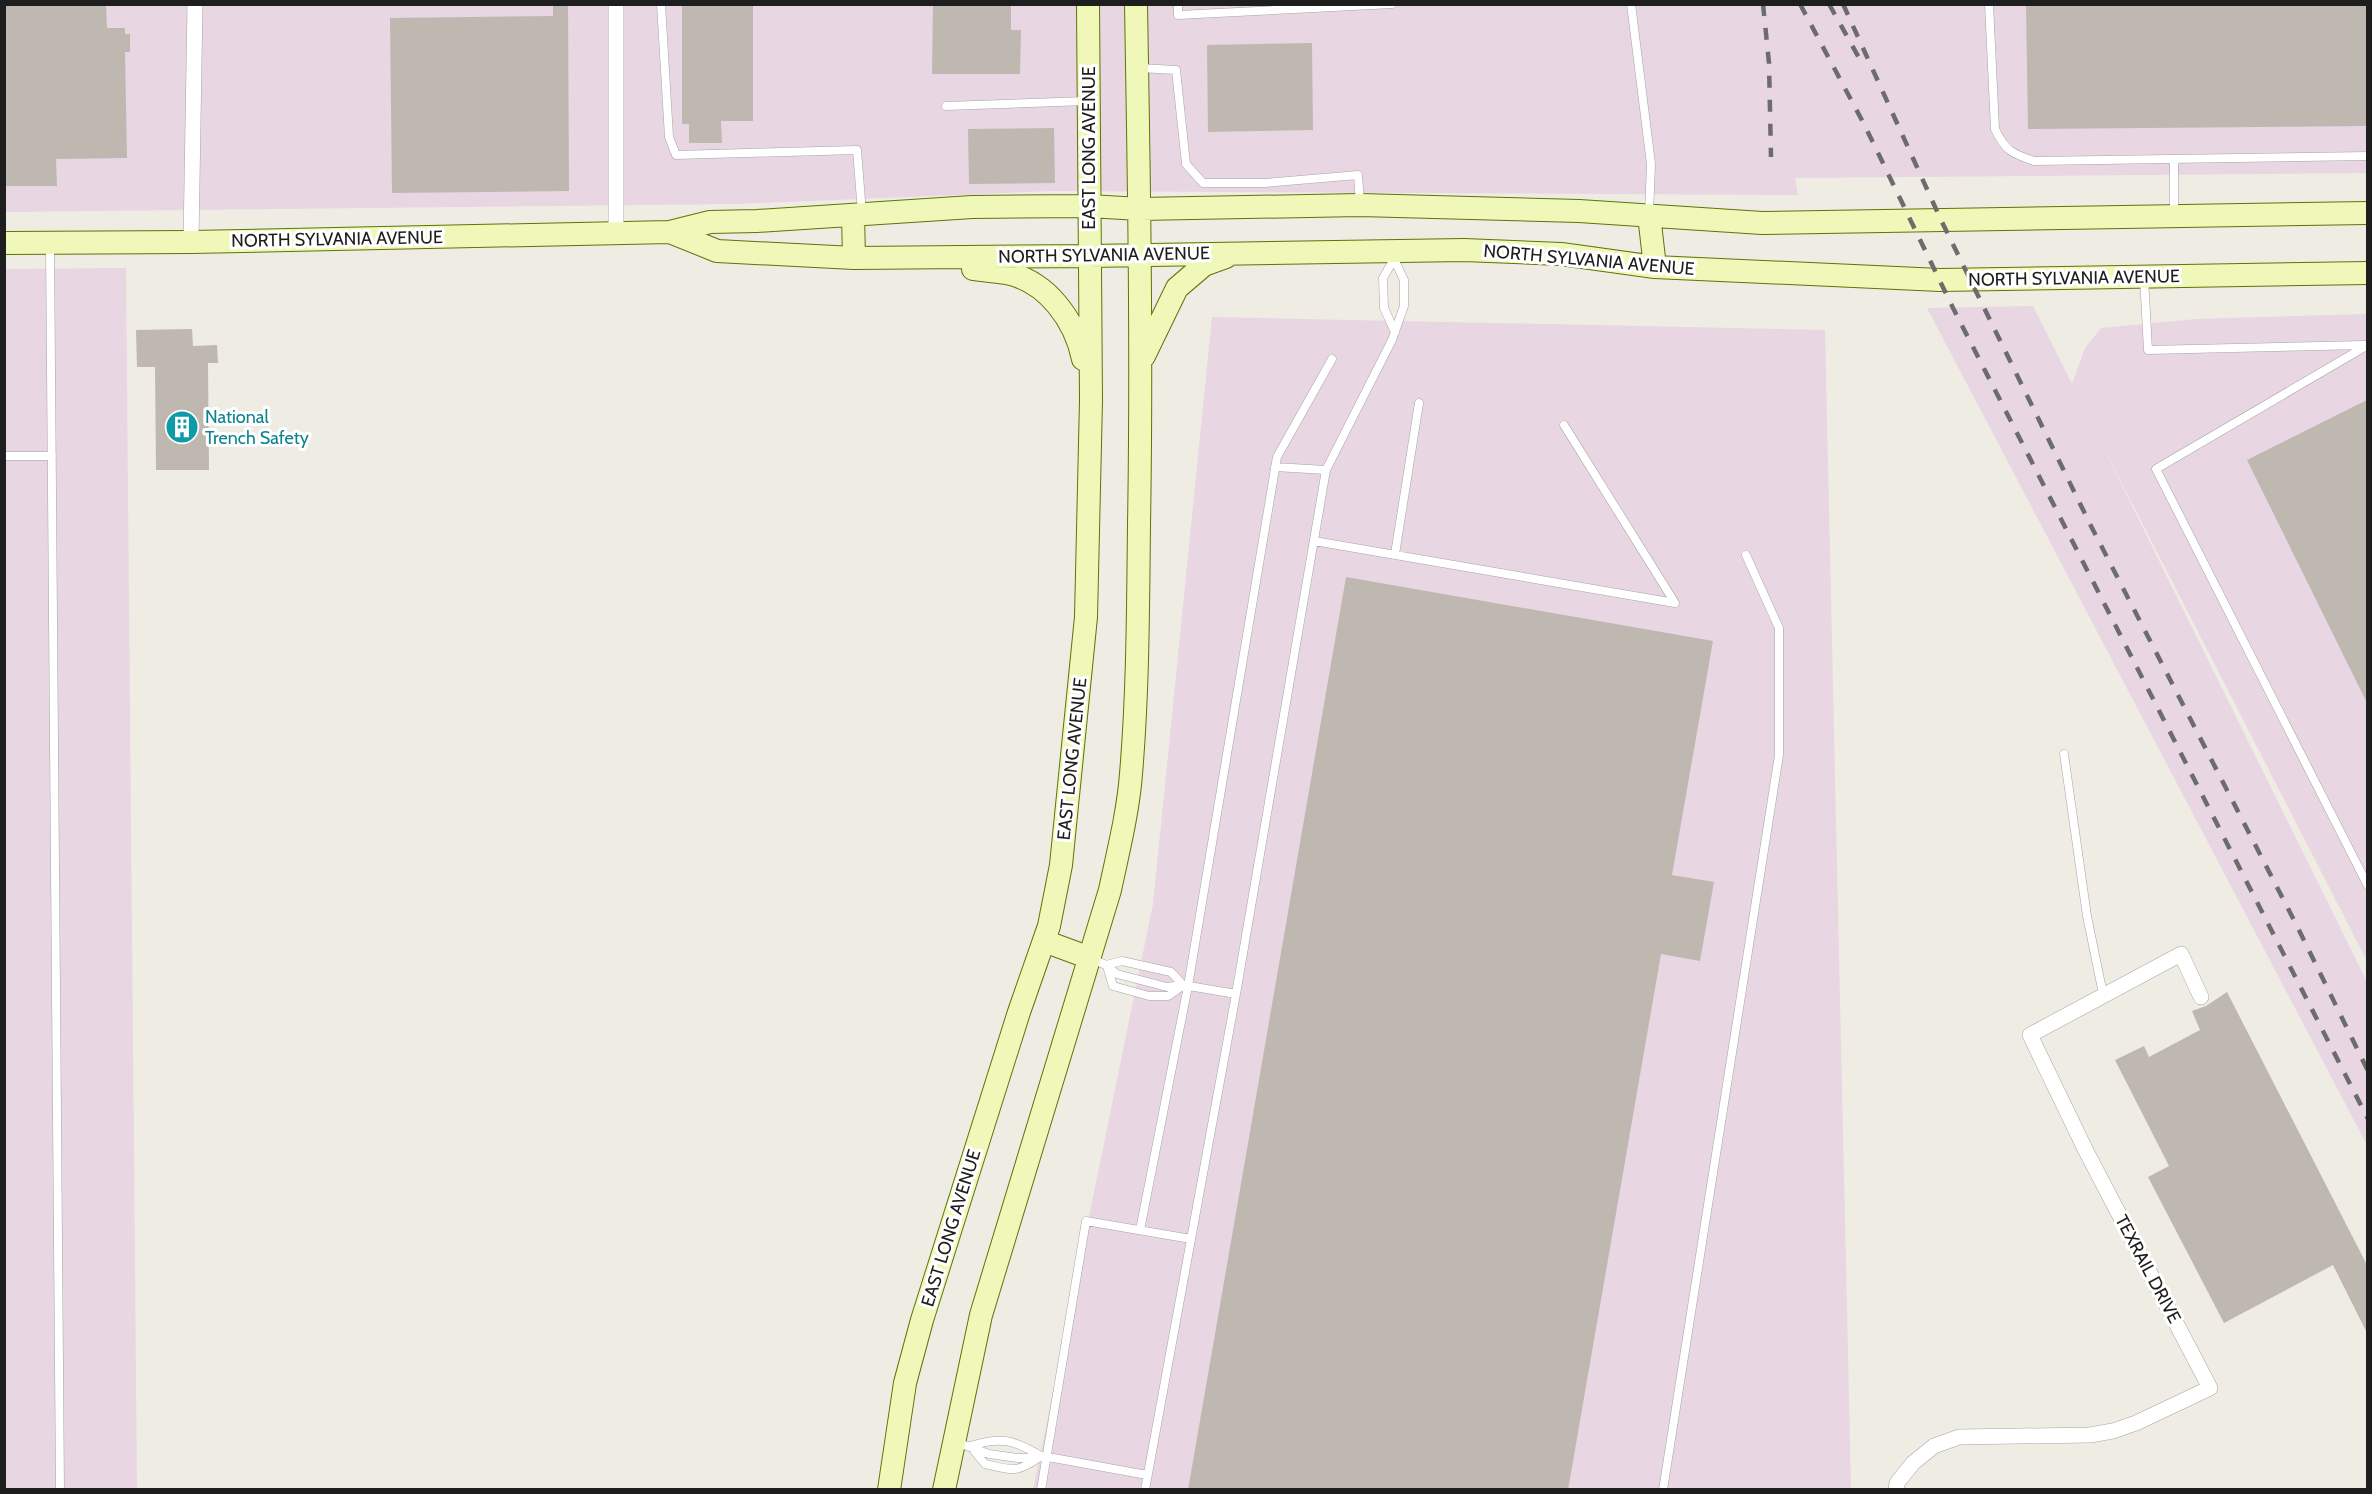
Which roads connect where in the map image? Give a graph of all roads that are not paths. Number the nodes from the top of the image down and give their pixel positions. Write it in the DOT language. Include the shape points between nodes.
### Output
graph roads {
  1 [pos="195,4"];
  2 [pos="616,4"];
  3 [pos="662,4"];
  4 [pos="1088,4"];
  5 [pos="1136,4"];
  6 [pos="1178,4"];
  7 [pos="1392,4"];
  8 [pos="1631,4"];
  9 [pos="1989,4"];
  10 [pos="1137,68"];
  11 [pos="1089,101"];
  12 [pos="946,106"];
  13 [pos="2367,156"];
  14 [pos="2174,159"];
  15 [pos="1360,205"];
  16 [pos="1089,206"];
  17 [pos="1140,209"];
  18 [pos="2367,213"];
  19 [pos="857,215"];
  20 [pos="1649,215"];
  21 [pos="2174,217"];
  22 [pos="670,232"];
  23 [pos="616,234"];
  24 [pos="191,242"];
  25 [pos="4,243"];
  26 [pos="50,243"];
  27 [pos="1238,252"];
  28 [pos="1140,255"];
  29 [pos="1394,255"];
  30 [pos="1089,256"];
  31 [pos="865,258"];
  32 [pos="1655,267"];
  33 [pos="2367,273"];
  34 [pos="2144,277"];
  35 [pos="1395,332"];
  36 [pos="1332,359"];
  37 [pos="1140,366"];
  38 [pos="1091,400"];
  39 [pos="1419,403"];
  40 [pos="1564,425"];
  41 [pos="4,456"];
  42 [pos="51,456"];
  43 [pos="1275,467"];
  44 [pos="1326,470"];
  45 [pos="1314,541"];
  46 [pos="1395,554"];
  47 [pos="1746,555"];
  48 [pos="2064,754"];
  49 [pos="2367,886"];
  50 [pos="1044,941"];
  51 [pos="1098,961"];
  52 [pos="1186,986"];
  53 [pos="1236,994"];
  54 [pos="2103,994"];
  55 [pos="2201,997"];
  56 [pos="1140,1230"];
  57 [pos="1191,1239"];
  58 [pos="962,1444"];
  59 [pos="1045,1457"];
  60 [pos="1147,1475"];
  61 [pos="60,1490"];
  62 [pos="890,1490"];
  63 [pos="944,1490"];
  64 [pos="1041,1490"];
  65 [pos="1145,1490"];
  66 [pos="1663,1490"];
  67 [pos="1896,1490"];
  1 -- 24 [label="street"];
  2 -- 23 [label="street"];
  3 -- 19 [label="lane" via="669,137 676,155 857,150"];
  4 -- 11 [label="main road, EAST LONG AVENUE"];
  5 -- 10 [label="main road"];
  6 -- 7 [label="lane" via="1178,15"];
  8 -- 20 [label="lane" via="1651,164"];
  9 -- 14 [label="lane" via="1995,129 2002,144 2015,155 2034,161"];
  10 -- 15 [label="lane" via="1176,69 1186,164 1203,183 1265,183 1358,175"];
  10 -- 17 [label="main road"];
  11 -- 12 [label="lane"];
  11 -- 16 [label="main road, EAST LONG AVENUE"];
  13 -- 14 [label="lane"];
  14 -- 21 [label="lane"];
  15 -- 17 [label="main road, NORTH SYLVANIA AVENUE"];
  15 -- 20 [label="main road, NORTH SYLVANIA AVENUE"];
  16 -- 17 [label="main road, NORTH SYLVANIA AVENUE"];
  16 -- 19 [label="main road, NORTH SYLVANIA AVENUE" via="972,207"];
  16 -- 30 [label="main road, EAST LONG AVENUE"];
  17 -- 28 [label="main road"];
  18 -- 21 [label="main road, NORTH SYLVANIA AVENUE"];
  19 -- 22 [label="main road, NORTH SYLVANIA AVENUE" via="710,222"];
  19 -- 31 [label="main road"];
  20 -- 21 [label="main road, NORTH SYLVANIA AVENUE" via="1762,223"];
  20 -- 32 [label="main road"];
  22 -- 23 [label="main road, NORTH SYLVANIA AVENUE"];
  22 -- 31 [label="main road, NORTH SYLVANIA AVENUE" via="717,251"];
  23 -- 24 [label="main road, NORTH SYLVANIA AVENUE"];
  24 -- 26 [label="main road, NORTH SYLVANIA AVENUE"];
  25 -- 26 [label="main road, NORTH SYLVANIA AVENUE"];
  26 -- 42 [label="lane"];
  27 -- 28 [label="main road, NORTH SYLVANIA AVENUE"];
  27 -- 29 [label="main road, NORTH SYLVANIA AVENUE"];
  27 -- 37 [label="main road" via="1204,265 1176,288"];
  28 -- 30 [label="main road, NORTH SYLVANIA AVENUE"];
  28 -- 37 [label="main road"];
  29 -- 32 [label="main road, NORTH SYLVANIA AVENUE" via="1464,250 1561,254"];
  29 -- 35 [label="lane" via="1404,280 1404,306"];
  29 -- 35 [label="lane" via="1383,278 1384,308"];
  30 -- 31 [label="main road, NORTH SYLVANIA AVENUE"];
  30 -- 38 [label="main road, EAST LONG AVENUE"];
  31 -- 38 [label="main road" via="1008,273 1033,284 1054,300 1070,322 1080,347"];
  32 -- 34 [label="main road, NORTH SYLVANIA AVENUE" via="1940,280"];
  33 -- 34 [label="main road, NORTH SYLVANIA AVENUE"];
  34 -- 49 [label="lane" via="2148,350 2367,345 2156,469"];
  35 -- 44 [label="lane"];
  36 -- 43 [label="lane"];
  37 -- 51 [label="main road" via="1137,667 1131,776"];
  38 -- 50 [label="main road, EAST LONG AVENUE" via="1086,617 1061,865"];
  39 -- 46 [label="lane"];
  40 -- 46 [label="lane" via="1675,603"];
  41 -- 42 [label="lane"];
  42 -- 61 [label="lane"];
  43 -- 44 [label="lane"];
  43 -- 52 [label="lane"];
  44 -- 45 [label="lane"];
  45 -- 46 [label="lane"];
  45 -- 53 [label="lane"];
  47 -- 66 [label="lane" via="1779,628 1779,755"];
  48 -- 54 [label="lane" via="2087,916"];
  50 -- 51 [label="main road"];
  50 -- 62 [label="main road, EAST LONG AVENUE" via="919,1331 905,1383"];
  51 -- 52 [label="lane" via="1117,974 1167,987"];
  51 -- 52 [label="lane" via="1122,961 1171,972"];
  51 -- 52 [label="lane" via="1113,986 1149,996 1168,996"];
  51 -- 58 [label="main road" via="981,1315"];
  52 -- 53 [label="lane"];
  52 -- 56 [label="lane"];
  53 -- 57 [label="lane"];
  54 -- 55 [label="street, TEXRAIL DRIVE" via="2181,954"];
  54 -- 67 [label="street, TEXRAIL DRIVE" via="2030,1035 2210,1388 2113,1431 2090,1435 1959,1437 1934,1446 1913,1463"];
  56 -- 57 [label="lane"];
  56 -- 59 [label="lane" via="1086,1221"];
  57 -- 60 [label="lane"];
  58 -- 59 [label="lane" via="989,1454"];
  58 -- 59 [label="lane" via="992,1439 1021,1444"];
  58 -- 63 [label="main road"];
  59 -- 60 [label="lane"];
  59 -- 64 [label="lane"];
  60 -- 65 [label="lane"];
}
